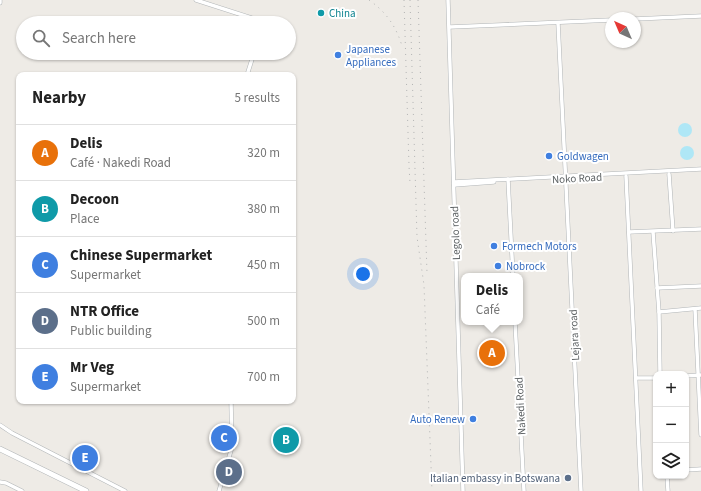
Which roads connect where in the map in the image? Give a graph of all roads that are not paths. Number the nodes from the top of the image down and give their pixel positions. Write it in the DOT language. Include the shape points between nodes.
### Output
graph roads {
  1 [pos="196,0"];
  2 [pos="448,0"];
  3 [pos="245,16"];
  4 [pos="701,16"];
  5 [pos="641,19"];
  6 [pos="605,20"];
  7 [pos="558,23"];
  8 [pos="450,27"];
  9 [pos="252,60"];
  10 [pos="248,72"];
  11 [pos="701,171"];
  12 [pos="669,174"];
  13 [pos="626,176"];
  14 [pos="566,178"];
  15 [pos="508,180"];
  16 [pos="454,183"];
  17 [pos="701,230"];
  18 [pos="673,231"];
  19 [pos="629,232"];
  20 [pos="653,232"];
  21 [pos="513,273"];
  22 [pos="701,286"];
  23 [pos="657,288"];
  24 [pos="701,308"];
  25 [pos="695,309"];
  26 [pos="659,312"];
  27 [pos="516,325"];
  28 [pos="660,371"];
  29 [pos="700,375"];
  30 [pos="689,376"];
  31 [pos="636,378"];
  32 [pos="653,378"];
  33 [pos="231,404"];
  34 [pos="700,410"];
  35 [pos="0,425"];
  36 [pos="701,435"];
  37 [pos="0,449"];
  38 [pos="701,469"];
  39 [pos="689,470"];
  40 [pos="667,479"];
  41 [pos="65,480"];
  42 [pos="0,482"];
  43 [pos="22,491"];
  44 [pos="86,491"];
  45 [pos="91,491"];
  46 [pos="125,491"];
  47 [pos="219,491"];
  48 [pos="463,491"];
  49 [pos="524,491"];
  50 [pos="581,491"];
  51 [pos="641,491"];
  52 [pos="668,491"];
  1 -- 3 [label="street"];
  2 -- 8 [label="street, Legolo road"];
  4 -- 5 [label="street"];
  6 -- 7 [label="street"];
  7 -- 8 [label="street"];
  7 -- 14 [label="street, Lejara road"];
  8 -- 16 [label="street, Legolo road"];
  9 -- 10 [label="street"];
  11 -- 12 [label="street, Noko Road"];
  11 -- 14 [label="street"];
  12 -- 13 [label="street, Noko Road"];
  12 -- 18 [label="street"];
  13 -- 14 [label="street, Noko Road"];
  13 -- 19 [label="street"];
  14 -- 15 [label="street, Noko Road"];
  14 -- 50 [label="street, Lejara road"];
  15 -- 16 [label="street, Noko Road"];
  15 -- 21 [label="street"];
  16 -- 48 [label="street, Legolo road"];
  17 -- 18 [label="street"];
  18 -- 20 [label="street"];
  19 -- 20 [label="street"];
  19 -- 31 [label="street"];
  20 -- 23 [label="street"];
  22 -- 23 [label="street"];
  23 -- 26 [label="street"];
  24 -- 25 [label="street"];
  25 -- 26 [label="street"];
  25 -- 29 [label="street"];
  26 -- 28 [label="street"];
  27 -- 49 [label="street, Nakedi Road"];
  29 -- 30 [label="street"];
  29 -- 34 [label="street"];
  31 -- 32 [label="street"];
  31 -- 51 [label="street"];
  33 -- 47 [label="street" via="232,447"];
  34 -- 36 [label="street"];
  35 -- 46 [label="street"];
  37 -- 41 [label="main road"];
  38 -- 39 [label="street"];
  40 -- 52 [label="street"];
  41 -- 44 [label="main road"];
  41 -- 45 [label="main road"];
  42 -- 43 [label="street"];
}
